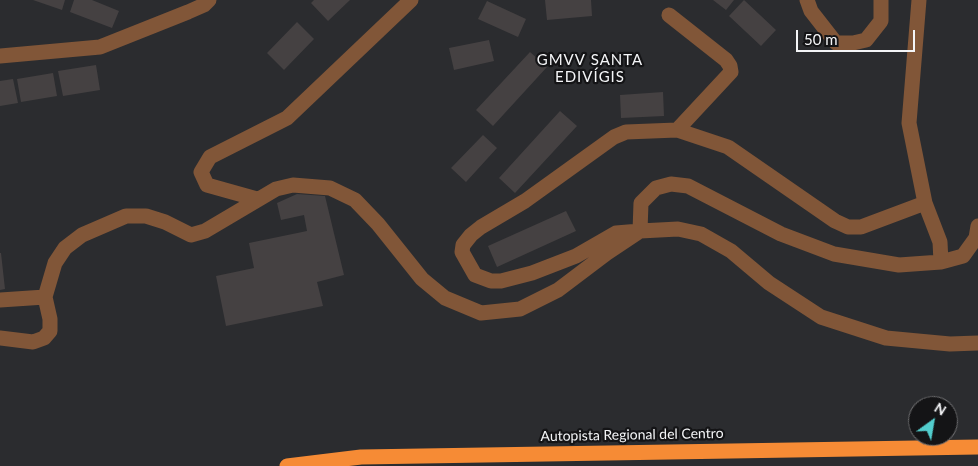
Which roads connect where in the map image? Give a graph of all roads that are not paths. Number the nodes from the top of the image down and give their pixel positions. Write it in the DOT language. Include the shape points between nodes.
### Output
graph roads {
  1 [pos="209,0"];
  2 [pos="412,0"];
  3 [pos="807,0"];
  4 [pos="881,0"];
  5 [pos="919,0"];
  6 [pos="669,15"];
  7 [pos="0,56"];
  8 [pos="677,130"];
  9 [pos="257,199"];
  10 [pos="925,204"];
  11 [pos="978,226"];
  12 [pos="640,231"];
  13 [pos="941,262"];
  14 [pos="45,297"];
  15 [pos="0,300"];
  16 [pos="0,338"];
  17 [pos="978,343"];
  18 [pos="978,447"];
  19 [pos="287,466"];
  1 -- 7 [label="street" via="188,12 100,47"];
  2 -- 9 [label="street" via="287,118 210,157 201,172 207,185"];
  3 -- 4 [label="street" via="811,11 836,43 853,43 866,40 881,21"];
  5 -- 10 [label="street" via="910,123"];
  6 -- 8 [label="street" via="726,60 731,72"];
  8 -- 10 [label="street" via="728,147 848,227 861,227"];
  8 -- 12 [label="street" via="626,132 614,137 526,201 476,231 463,245 462,252 475,275 501,281 532,274 576,256 616,233"];
  9 -- 12 [label="street" via="293,185 330,188 355,200 422,279 445,298 481,313 520,309 558,290"];
  9 -- 14 [label="street" via="205,231 191,235 146,216 126,216 82,234 65,248 55,263"];
  10 -- 13 [label="street" via="940,242"];
  11 -- 13 [label="street" via="976,238 963,256"];
  12 -- 13 [label="street" via="641,203 656,188 671,184 688,186 781,234 834,254 899,265"];
  12 -- 17 [label="street" via="678,229 701,234 731,251 769,283 821,317 886,338 950,344"];
  14 -- 15 [label="street"];
  14 -- 16 [label="street" via="50,331 44,338 33,342"];
  18 -- 19 [label="highway, Autopista Regional del Centro" via="361,457"];
}
